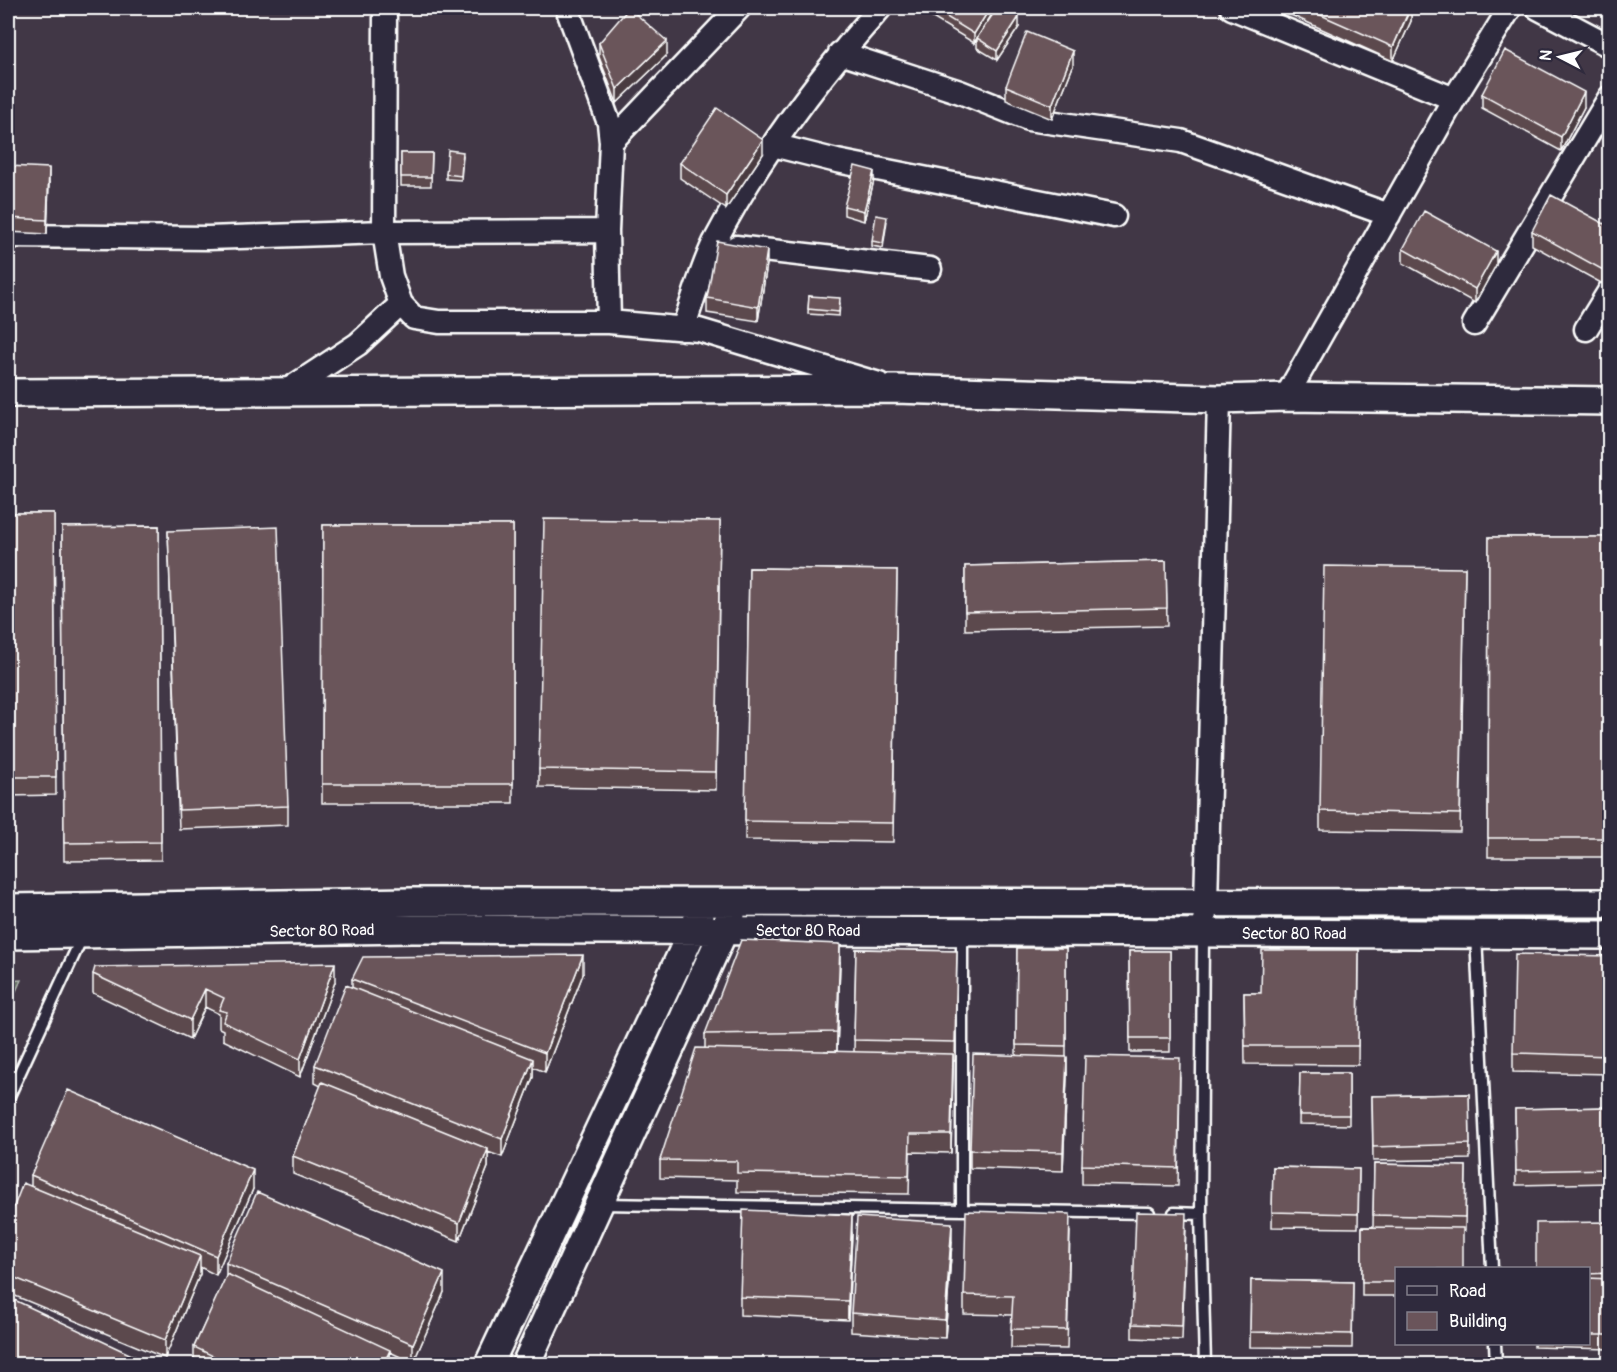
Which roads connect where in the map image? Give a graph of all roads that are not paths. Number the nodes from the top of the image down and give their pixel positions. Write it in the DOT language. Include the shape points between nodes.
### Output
graph roads {
  1 [pos="385,8"];
  2 [pos="568,8"];
  3 [pos="739,8"];
  4 [pos="880,8"];
  5 [pos="1232,8"];
  6 [pos="1510,8"];
  7 [pos="1538,8"];
  8 [pos="1610,46"];
  9 [pos="840,53"];
  10 [pos="1610,97"];
  11 [pos="1454,99"];
  12 [pos="611,142"];
  13 [pos="773,145"];
  14 [pos="1389,215"];
  15 [pos="1114,216"];
  16 [pos="607,231"];
  17 [pos="384,232"];
  18 [pos="8,236"];
  19 [pos="714,244"];
  20 [pos="930,269"];
  21 [pos="1610,290"];
  22 [pos="401,304"];
  23 [pos="609,322"];
  24 [pos="1474,324"];
  25 [pos="683,329"];
  26 [pos="1587,329"];
  27 [pos="895,389"];
  28 [pos="285,392"];
  29 [pos="8,393"];
  30 [pos="1286,398"];
  31 [pos="1219,399"];
  32 [pos="1610,401"];
  33 [pos="705,903"];
  34 [pos="736,903"];
  35 [pos="1206,903"];
  36 [pos="1610,903"];
  37 [pos="8,908"];
  38 [pos="90,920"];
  39 [pos="693,929"];
  40 [pos="725,929"];
  41 [pos="962,931"];
  42 [pos="1203,933"];
  43 [pos="8,935"];
  44 [pos="1476,935"];
  45 [pos="1610,935"];
  46 [pos="8,1098"];
  47 [pos="600,1204"];
  48 [pos="962,1210"];
  49 [pos="1201,1214"];
  50 [pos="1492,1267"];
  51 [pos="1496,1345"];
  52 [pos="489,1365"];
  53 [pos="526,1365"];
  54 [pos="1205,1365"];
  55 [pos="1496,1365"];
  1 -- 17 [label="street"];
  2 -- 12 [label="street" via="609,123"];
  3 -- 12 [label="street"];
  4 -- 9 [label="street"];
  5 -- 11 [label="street"];
  6 -- 11 [label="street"];
  7 -- 8 [label="street"];
  9 -- 13 [label="street"];
  9 -- 14 [label="street" via="1028,119 1181,141"];
  10 -- 24 [label="street"];
  11 -- 14 [label="street"];
  12 -- 16 [label="street"];
  13 -- 15 [label="street"];
  13 -- 19 [label="street"];
  14 -- 30 [label="street"];
  16 -- 17 [label="street"];
  16 -- 23 [label="street"];
  17 -- 18 [label="street" via="208,238"];
  17 -- 22 [label="street" via="391,276"];
  19 -- 20 [label="street"];
  19 -- 25 [label="street"];
  21 -- 26 [label="street"];
  22 -- 23 [label="street" via="414,318 439,322"];
  22 -- 28 [label="street" via="358,344"];
  23 -- 25 [label="street"];
  25 -- 27 [label="street" via="699,330"];
  27 -- 28 [label="street"];
  27 -- 31 [label="street"];
  28 -- 29 [label="street"];
  30 -- 31 [label="street"];
  30 -- 32 [label="street"];
  31 -- 35 [label="street"];
  33 -- 34 [label="street, Sector 80 Road"];
  33 -- 38 [label="street, Sector 80 Road" via="412,902"];
  33 -- 39 [label="street"];
  34 -- 35 [label="street, Sector 80 Road"];
  34 -- 40 [label="street"];
  35 -- 36 [label="street, Sector 80 Road"];
  35 -- 42 [label="street"];
  37 -- 38 [label="street, Sector 80 Road"];
  38 -- 39 [label="street, Sector 80 Road" via="412,929"];
  38 -- 43 [label="street, Sector 80 Road"];
  38 -- 46 [label="lane"];
  39 -- 40 [label="street, Sector 80 Road"];
  39 -- 52 [label="street"];
  40 -- 41 [label="street, Sector 80 Road"];
  40 -- 47 [label="street"];
  41 -- 42 [label="street, Sector 80 Road"];
  41 -- 48 [label="lane"];
  42 -- 44 [label="street, Sector 80 Road"];
  42 -- 49 [label="lane"];
  44 -- 45 [label="street, Sector 80 Road"];
  44 -- 50 [label="lane"];
  47 -- 48 [label="lane"];
  47 -- 53 [label="street"];
  48 -- 49 [label="lane"];
  49 -- 54 [label="lane"];
  51 -- 55 [label="lane"];
}
